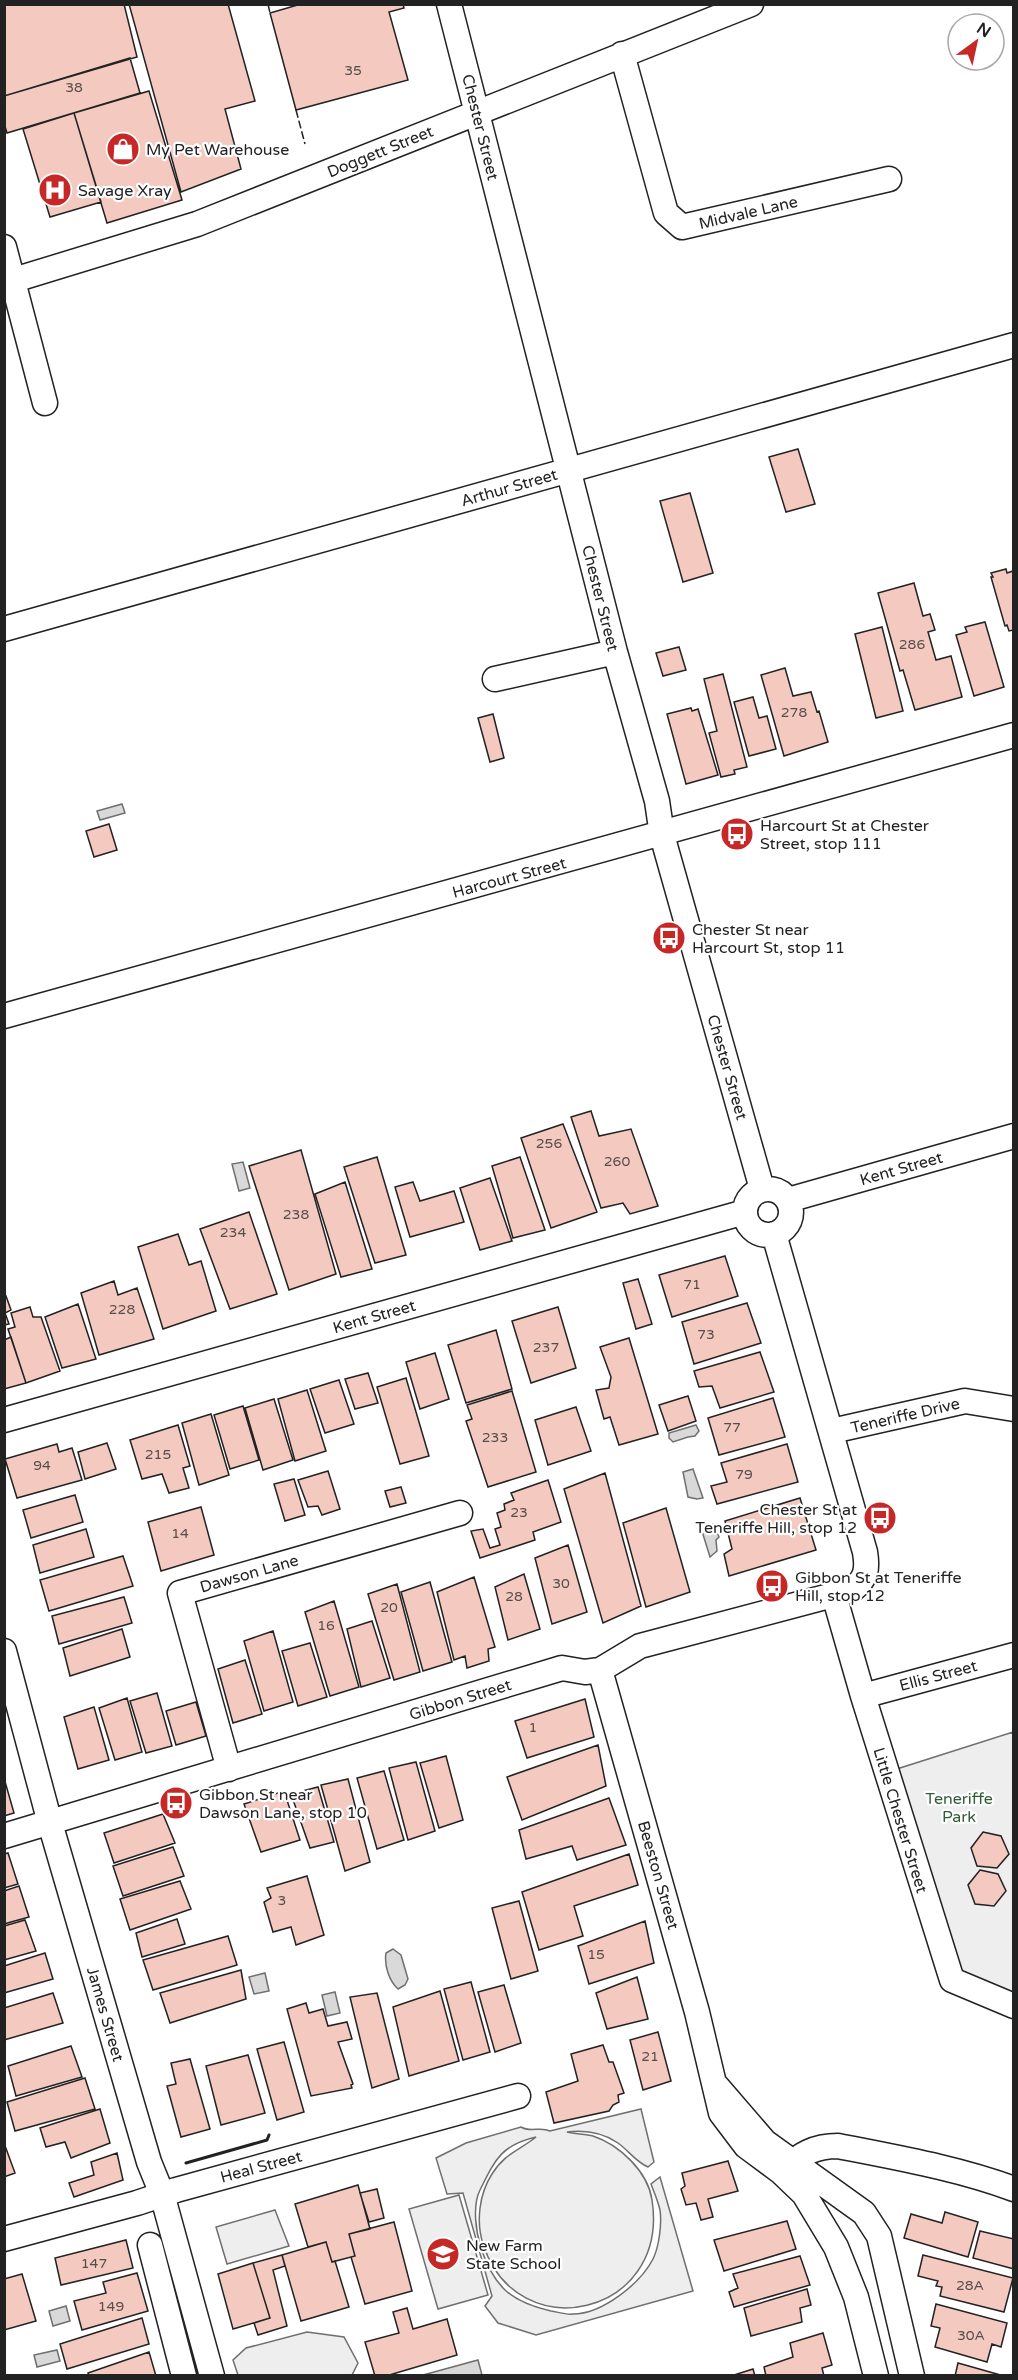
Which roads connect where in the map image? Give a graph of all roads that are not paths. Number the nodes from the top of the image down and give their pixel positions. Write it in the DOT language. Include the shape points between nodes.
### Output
graph roads {
  1 [pos="449,4"];
  2 [pos="751,4"];
  3 [pos="622,54"];
  4 [pos="477,112"];
  5 [pos="889,179"];
  6 [pos="4,247"];
  7 [pos="9,282"];
  8 [pos="1014,345"];
  9 [pos="45,403"];
  10 [pos="568,471"];
  11 [pos="4,629"];
  12 [pos="615,652"];
  13 [pos="495,679"];
  14 [pos="1014,735"];
  15 [pos="662,835"];
  16 [pos="4,1016"];
  17 [pos="1014,1136"];
  18 [pos="762,1189"];
  19 [pos="788,1200"];
  20 [pos="745,1212"];
  21 [pos="774,1234"];
  22 [pos="1014,1409"];
  23 [pos="4,1420"];
  24 [pos="832,1431"];
  25 [pos="460,1513"];
  26 [pos="834,1595"];
  27 [pos="4,1652"];
  28 [pos="1014,1655"];
  29 [pos="600,1670"];
  30 [pos="863,1696"];
  31 [pos="229,1769"];
  32 [pos="50,1823"];
  33 [pos="4,1836"];
  34 [pos="1014,2006"];
  35 [pos="518,2096"];
  36 [pos="787,2167"];
  37 [pos="1014,2189"];
  38 [pos="162,2194"];
  39 [pos="4,2239"];
  40 [pos="150,2245"];
  41 [pos="184,2376"];
  42 [pos="212,2376"];
  43 [pos="876,2376"];
  44 [pos="912,2376"];
  1 -- 4 [label="street, Chester Street"];
  2 -- 3 [label="street, Doggett Street"];
  3 -- 4 [label="street, Doggett Street"];
  3 -- 5 [label="street, Midvale Lane" via="666,213 682,227"];
  4 -- 7 [label="street, Doggett Street" via="198,224"];
  4 -- 10 [label="street, Chester Street"];
  6 -- 7 [label="street"];
  7 -- 9 [label="street"];
  8 -- 10 [label="street, Arthur Street"];
  10 -- 11 [label="street, Arthur Street"];
  10 -- 12 [label="street, Chester Street"];
  12 -- 13 [label="street"];
  12 -- 15 [label="street, Chester Street" via="659,809"];
  14 -- 15 [label="street, Harcourt Street"];
  15 -- 16 [label="street, Harcourt Street"];
  15 -- 18 [label="street, Chester Street"];
  17 -- 19 [label="street, Kent Street"];
  18 -- 19 [label="street" via="777,1191"];
  18 -- 20 [label="street" via="749,1198"];
  19 -- 21 [label="street" via="789,1221"];
  20 -- 21 [label="street" via="754,1231"];
  20 -- 23 [label="street, Kent Street"];
  21 -- 24 [label="street"];
  22 -- 24 [label="street, Teneriffe Drive" via="965,1401"];
  24 -- 26 [label="street" via="867,1566 865,1578 852,1590"];
  25 -- 31 [label="street, Dawson Lane" via="180,1593"];
  26 -- 29 [label="street" via="640,1646"];
  26 -- 30 [label="street, Little Chester Street"];
  27 -- 32 [label="street, James Street"];
  28 -- 30 [label="street, Ellis Street"];
  29 -- 31 [label="street, Gibbon Street" via="562,1668"];
  29 -- 36 [label="street, Beeston Street" via="714,2082"];
  30 -- 34 [label="street, Little Chester Street" via="952,1980"];
  31 -- 32 [label="street, Gibbon Street"];
  32 -- 33 [label="street, Gibbon Street"];
  32 -- 38 [label="street, James Street" via="149,2162"];
  35 -- 38 [label="street, Heal Street"];
  36 -- 37 [label="street" via="808,2151 838,2146 934,2165"];
  36 -- 43 [label="street" via="836,2247 856,2297"];
  36 -- 44 [label="street" via="864,2213 879,2236"];
  38 -- 39 [label="street, Heal Street"];
  38 -- 42 [label="street, James Street"];
  40 -- 41 [label="street"];
}
